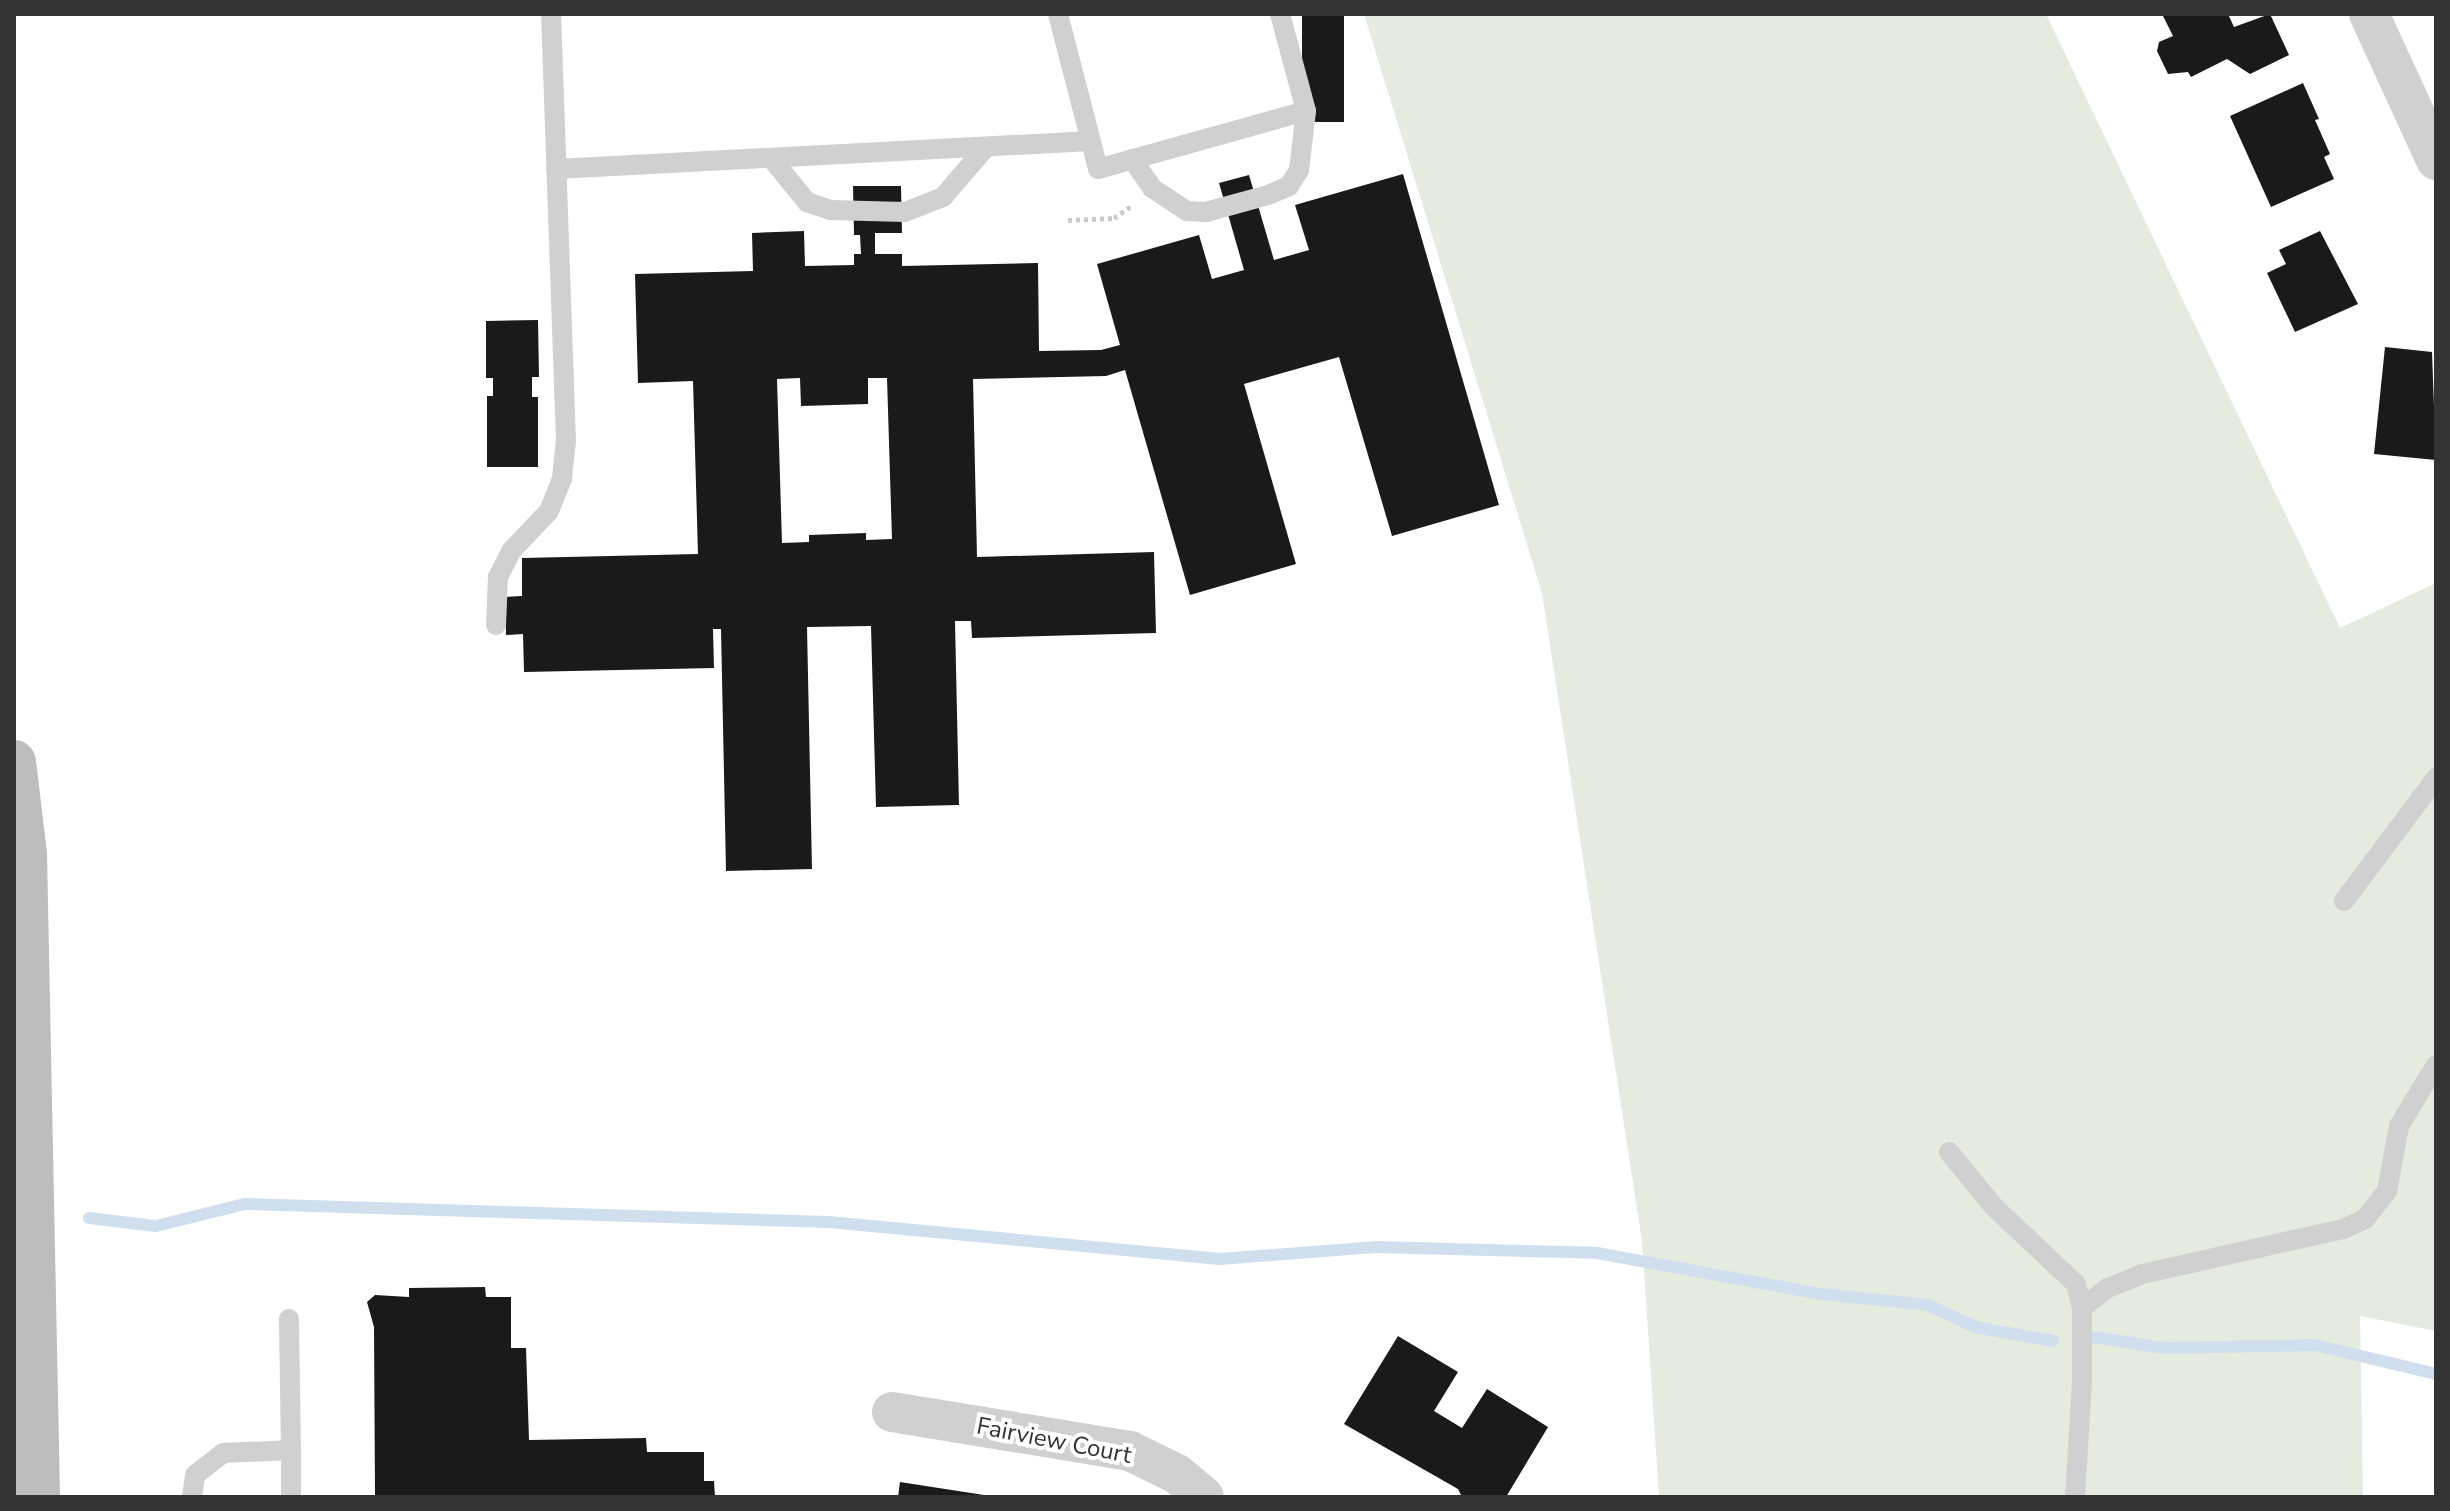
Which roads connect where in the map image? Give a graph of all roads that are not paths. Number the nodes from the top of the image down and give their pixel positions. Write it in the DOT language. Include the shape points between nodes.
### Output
graph roads {
  1 [pos="551,14"];
  2 [pos="1058,14"];
  3 [pos="1280,14"];
  4 [pos="2369,14"];
  5 [pos="1306,111"];
  6 [pos="1090,141"];
  7 [pos="986,147"];
  8 [pos="771,158"];
  9 [pos="1132,159"];
  10 [pos="2436,160"];
  11 [pos="556,169"];
  12 [pos="496,625"];
  13 [pos="14,762"];
  14 [pos="2436,778"];
  15 [pos="2344,901"];
  16 [pos="2436,1065"];
  17 [pos="1949,1152"];
  18 [pos="2082,1308"];
  19 [pos="289,1319"];
  20 [pos="892,1412"];
  21 [pos="291,1450"];
  22 [pos="38,1497"];
  23 [pos="192,1497"];
  24 [pos="291,1497"];
  25 [pos="1204,1497"];
  26 [pos="2075,1497"];
  1 -- 11 [label="lane"];
  2 -- 6 [label="lane"];
  3 -- 5 [label="lane"];
  4 -- 10 [label="street"];
  5 -- 9 [label="lane"];
  5 -- 9 [label="lane" via="1299,170 1289,186 1237,203 1187,211 1152,188"];
  6 -- 7 [label="lane"];
  6 -- 9 [label="lane" via="1098,169"];
  7 -- 8 [label="lane"];
  7 -- 8 [label="lane" via="943,197 905,212 841,211 807,202"];
  8 -- 11 [label="lane"];
  11 -- 12 [label="lane" via="566,442 562,478 549,511 512,550 498,577"];
  13 -- 22 [label="main road" via="25,854"];
  14 -- 15 [label="lane"];
  16 -- 18 [label="lane" via="2399,1126 2387,1191 2365,1219 2343,1229 2142,1274 2108,1288"];
  17 -- 18 [label="lane" via="1994,1207 2076,1284"];
  18 -- 26 [label="lane"];
  19 -- 21 [label="lane"];
  20 -- 25 [label="street, Fairview Court" via="1130,1451 1177,1474"];
  21 -- 23 [label="lane" via="223,1453 195,1475"];
  21 -- 24 [label="lane"];
}
